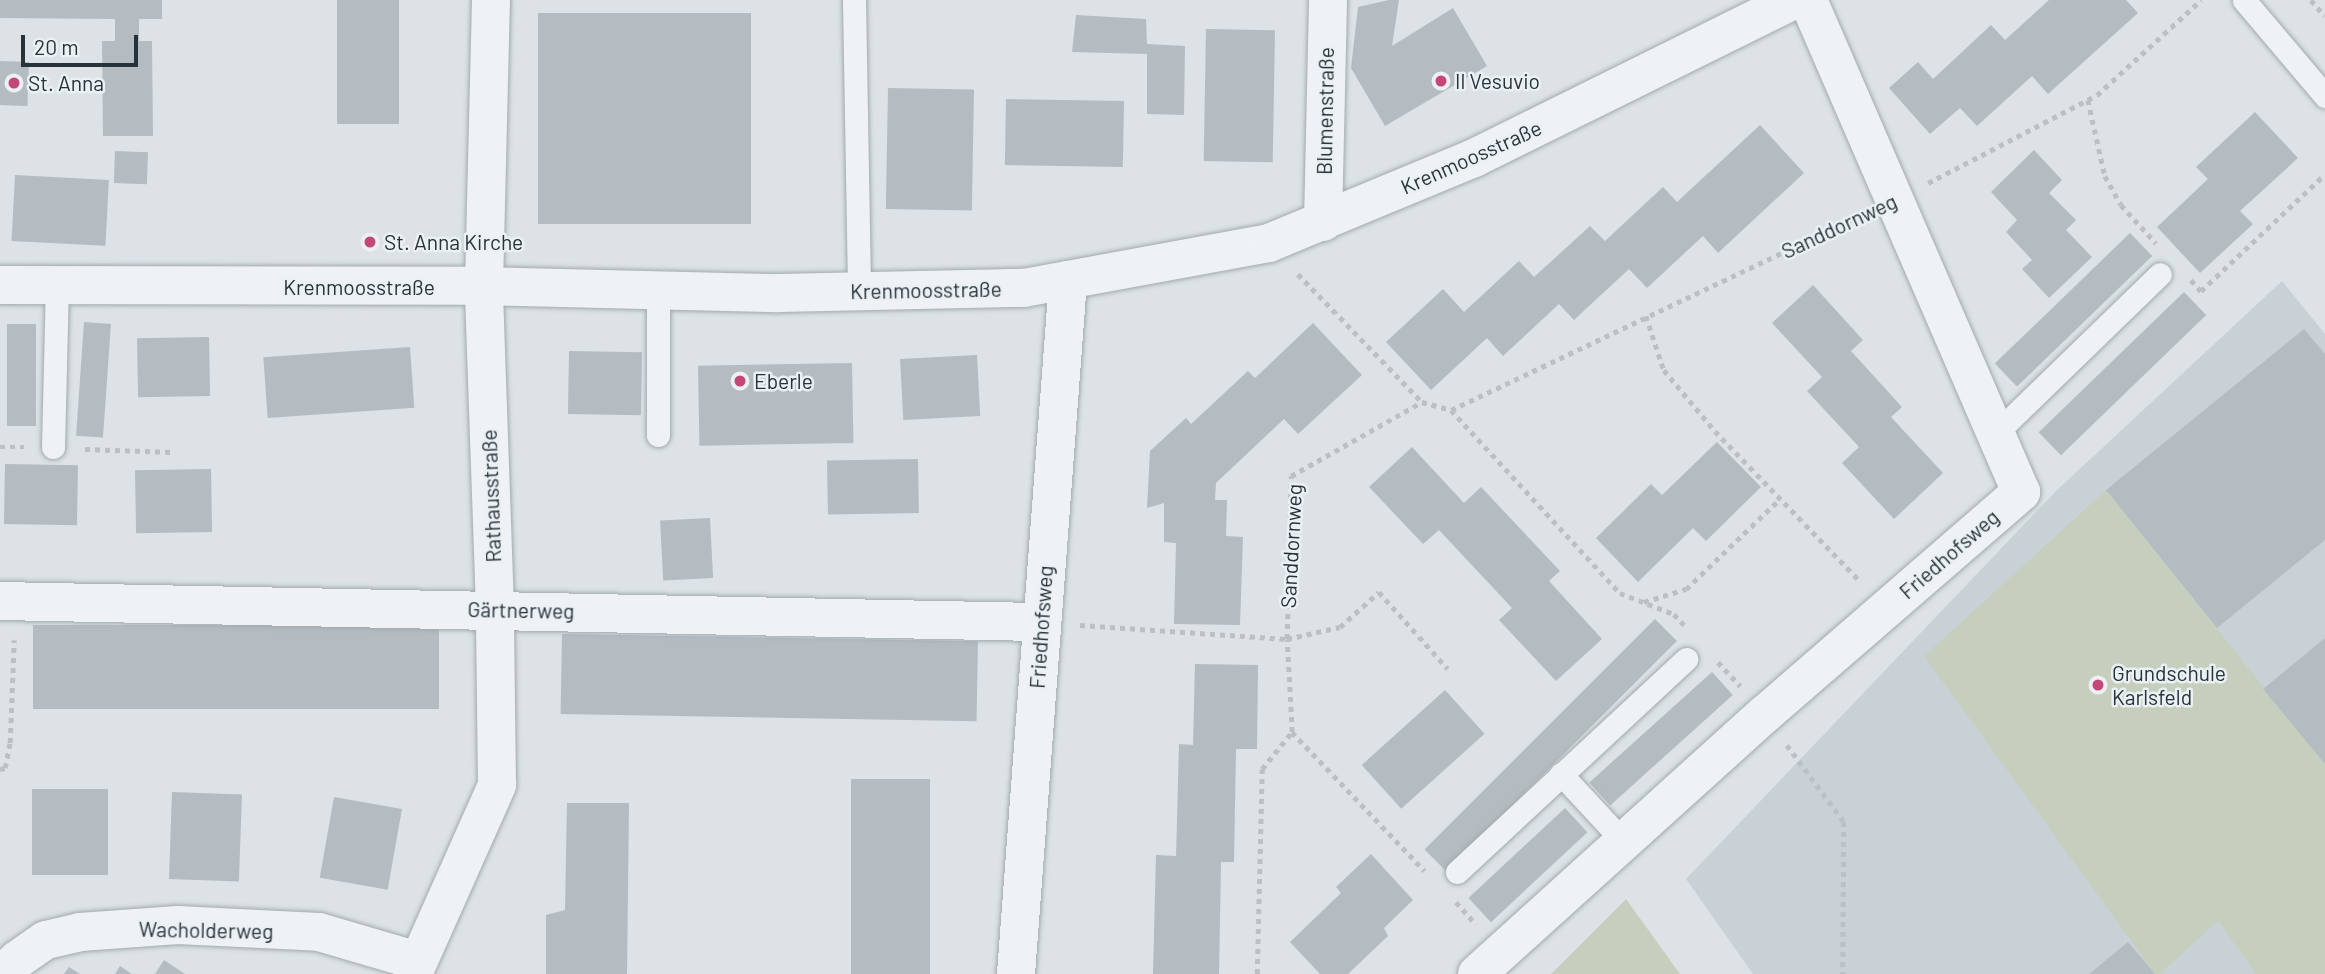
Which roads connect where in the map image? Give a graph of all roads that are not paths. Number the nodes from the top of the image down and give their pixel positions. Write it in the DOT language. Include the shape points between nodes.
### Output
graph roads {
  1 [pos="492,0"];
  2 [pos="854,0"];
  3 [pos="1328,0"];
  4 [pos="1794,0"];
  5 [pos="1808,0"];
  6 [pos="2244,0"];
  7 [pos="2325,96"];
  8 [pos="1323,222"];
  9 [pos="2171,272"];
  10 [pos="1068,280"];
  11 [pos="0,285"];
  12 [pos="57,285"];
  13 [pos="484,286"];
  14 [pos="658,290"];
  15 [pos="859,291"];
  16 [pos="1996,433"];
  17 [pos="659,435"];
  18 [pos="53,447"];
  19 [pos="8,601"];
  20 [pos="495,609"];
  21 [pos="1041,622"];
  22 [pos="1686,659"];
  23 [pos="1561,775"];
  24 [pos="1624,842"];
  25 [pos="1452,882"];
  26 [pos="1490,963"];
  27 [pos="416,968"];
  28 [pos="3,974"];
  29 [pos="1016,974"];
  1 -- 13 [label="street, Rathausstraße"];
  2 -- 15 [label="lane"];
  3 -- 8 [label="street, Blumenstraße"];
  4 -- 8 [label="street, Krenmoosstraße" via="1474,158"];
  5 -- 16 [label="street, Friedhofsweg"];
  6 -- 7 [label="lane"];
  8 -- 10 [label="street, Krenmoosstraße" via="1269,243"];
  9 -- 16 [label="lane"];
  10 -- 15 [label="street, Krenmoosstraße" via="1024,288"];
  10 -- 21 [label="street, Friedhofsweg"];
  11 -- 12 [label="street, Krenmoosstraße"];
  12 -- 13 [label="street, Krenmoosstraße"];
  12 -- 18 [label="lane"];
  13 -- 14 [label="street, Krenmoosstraße"];
  13 -- 20 [label="street, Rathausstraße"];
  14 -- 15 [label="street, Krenmoosstraße"];
  14 -- 17 [label="lane"];
  16 -- 24 [label="street, Friedhofsweg" via="2021,492"];
  19 -- 20 [label="street, Gärtnerweg"];
  20 -- 21 [label="street, Gärtnerweg"];
  20 -- 27 [label="street, Rathausstraße" via="497,785"];
  21 -- 29 [label="street, Friedhofsweg"];
  22 -- 23 [label="lane"];
  23 -- 24 [label="lane"];
  23 -- 25 [label="lane"];
  24 -- 26 [label="street, Friedhofsweg"];
  27 -- 28 [label="street, Wacholderweg" via="319,932 178,925 79,932 46,940"];
}
